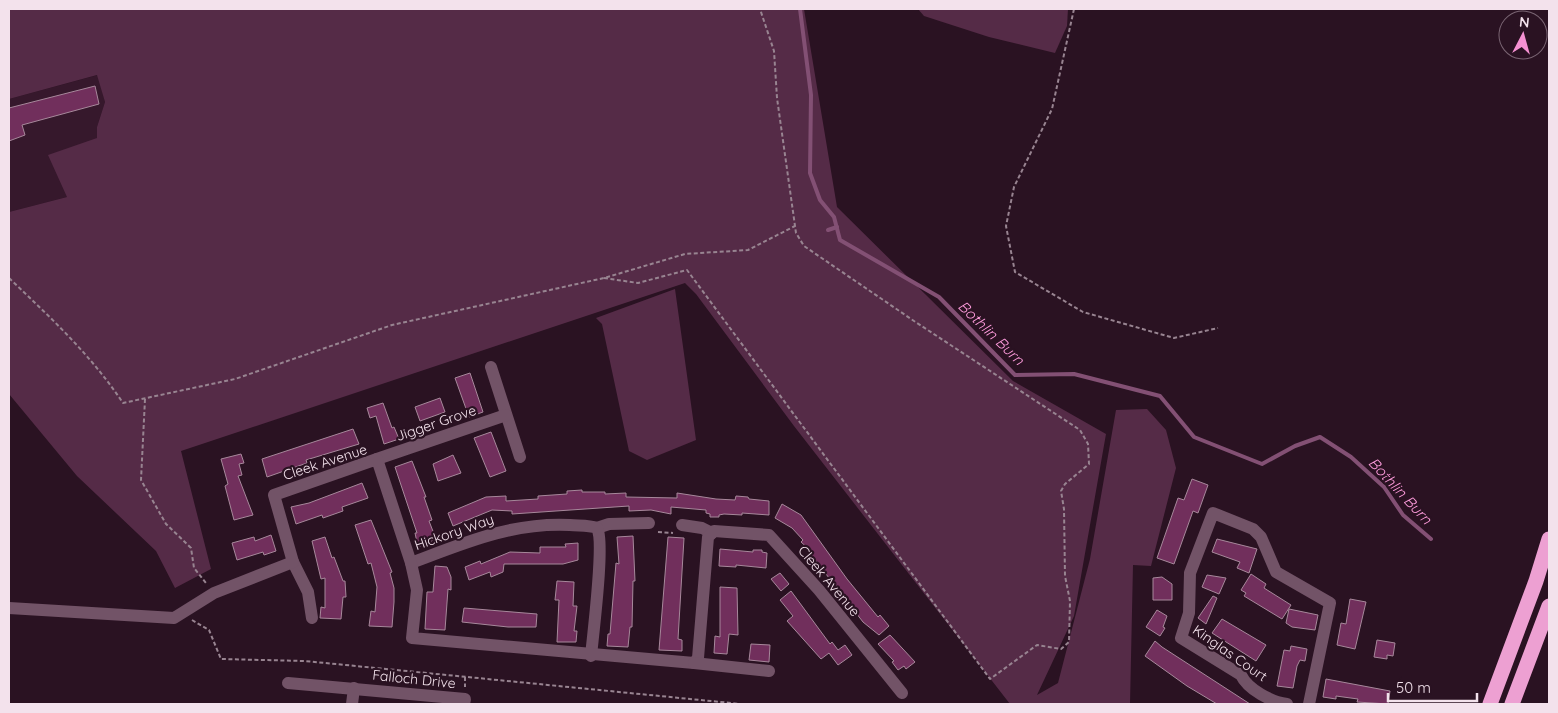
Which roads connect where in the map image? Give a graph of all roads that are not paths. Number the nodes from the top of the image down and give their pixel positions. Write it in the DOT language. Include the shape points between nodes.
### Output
graph roads {
  1 [pos="491,367"];
  2 [pos="506,415"];
  3 [pos="520,457"];
  4 [pos="377,459"];
  5 [pos="649,523"];
  6 [pos="682,525"];
  7 [pos="597,528"];
  8 [pos="712,533"];
  9 [pos="1549,539"];
  10 [pos="293,562"];
  11 [pos="411,563"];
  12 [pos="1549,606"];
  13 [pos="9,608"];
  14 [pos="312,618"];
  15 [pos="591,656"];
  16 [pos="694,663"];
  17 [pos="769,671"];
  18 [pos="288,683"];
  19 [pos="354,688"];
  20 [pos="902,693"];
  21 [pos="352,704"];
  22 [pos="464,704"];
  23 [pos="1287,704"];
  24 [pos="1309,704"];
  25 [pos="1490,704"];
  26 [pos="1512,704"];
  1 -- 2 [label="street"];
  2 -- 3 [label="street"];
  2 -- 4 [label="street, Jigger Grove"];
  4 -- 10 [label="street, Cleek Avenue" via="274,495"];
  4 -- 11 [label="street, Cleek Avenue"];
  5 -- 7 [label="street, Hickory Way" via="609,524"];
  6 -- 8 [label="street, Cleek Avenue"];
  7 -- 11 [label="street, Hickory Way" via="559,524 503,530"];
  7 -- 15 [label="street" via="600,533 599,558"];
  8 -- 16 [label="street" via="708,537 698,658"];
  8 -- 20 [label="street, Cleek Avenue" via="769,535"];
  9 -- 25 [label="highway"];
  10 -- 13 [label="street" via="214,593 174,618"];
  10 -- 14 [label="street" via="308,592"];
  11 -- 15 [label="street, Cleek Avenue" via="417,590 412,638"];
  12 -- 26 [label="highway"];
  15 -- 16 [label="street, Cleek Avenue"];
  16 -- 17 [label="street, Cleek Avenue"];
  18 -- 19 [label="street, Falloch Drive"];
  19 -- 21 [label="street, Falloch Drive"];
  19 -- 22 [label="street, Falloch Drive" via="465,699"];
  23 -- 24 [label="street, Kinglas Court" via="1278,703 1245,684 1241,675 1181,638 1189,613 1190,573 1213,513 1253,529 1261,537 1276,572 1330,603"];
}
